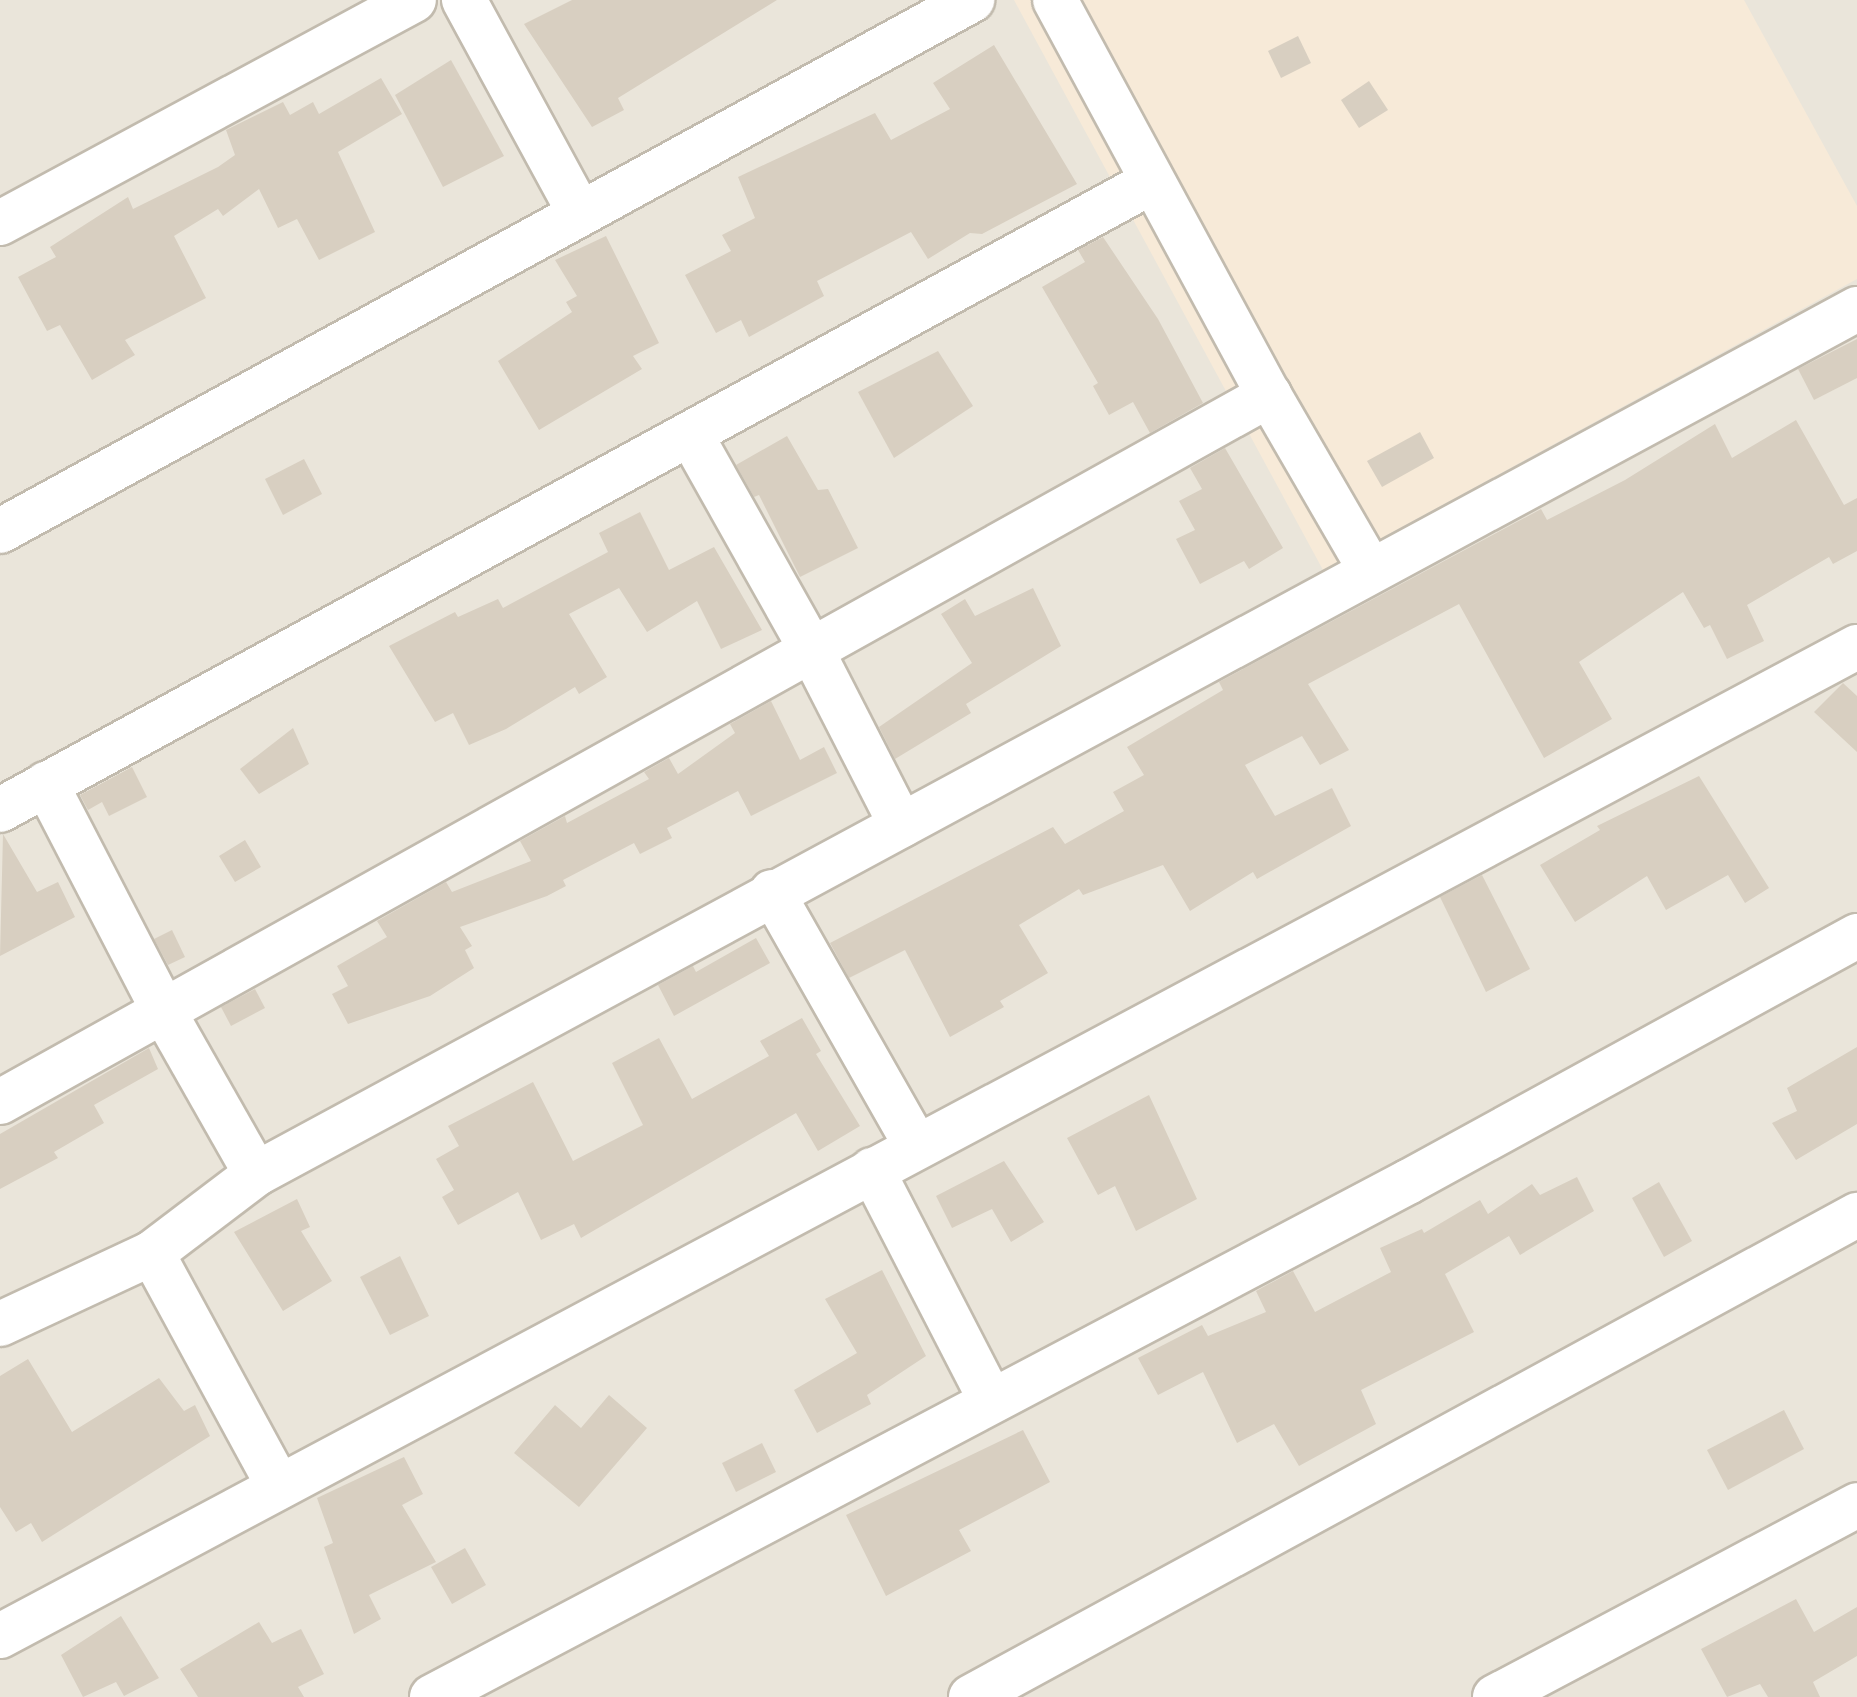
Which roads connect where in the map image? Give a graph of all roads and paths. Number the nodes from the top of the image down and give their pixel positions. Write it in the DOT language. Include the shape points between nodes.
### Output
graph roads {
  1 [pos="414,0"];
  2 [pos="464,0"];
  3 [pos="972,0"];
  4 [pos="1055,0"];
  5 [pos="1153,181"];
  6 [pos="580,214"];
  7 [pos="0,223"];
  8 [pos="1857,309"];
  9 [pos="1269,395"];
  10 [pos="692,437"];
  11 [pos="0,531"];
  12 [pos="1371,571"];
  13 [pos="1857,647"];
  14 [pos="811,649"];
  15 [pos="46,784"];
  16 [pos="0,810"];
  17 [pos="901,825"];
  18 [pos="772,892"];
  19 [pos="1857,936"];
  20 [pos="164,1012"];
  21 [pos="0,1102"];
  22 [pos="916,1146"];
  23 [pos="872,1170"];
  24 [pos="256,1174"];
  25 [pos="1857,1215"];
  26 [pos="152,1253"];
  27 [pos="0,1324"];
  28 [pos="990,1399"];
  29 [pos="279,1487"];
  30 [pos="1857,1505"];
  31 [pos="0,1636"];
  32 [pos="432,1697"];
  33 [pos="971,1697"];
  34 [pos="1495,1697"];
  1 -- 7 [label="street"];
  2 -- 6 [label="street"];
  3 -- 6 [label="street"];
  4 -- 5 [label="street"];
  5 -- 9 [label="street"];
  5 -- 10 [label="street"];
  6 -- 11 [label="street"];
  8 -- 12 [label="street"];
  9 -- 12 [label="street"];
  9 -- 14 [label="street"];
  10 -- 14 [label="street"];
  10 -- 15 [label="street"];
  12 -- 17 [label="street"];
  13 -- 22 [label="street"];
  14 -- 17 [label="street"];
  14 -- 20 [label="street"];
  15 -- 16 [label="street"];
  15 -- 20 [label="street"];
  17 -- 18 [label="street"];
  18 -- 22 [label="street"];
  18 -- 24 [label="street"];
  19 -- 28 [label="street" via="1408,1182"];
  20 -- 21 [label="street"];
  20 -- 24 [label="street"];
  22 -- 23 [label="street"];
  23 -- 28 [label="street"];
  23 -- 29 [label="street"];
  24 -- 26 [label="street"];
  25 -- 33 [label="street"];
  26 -- 27 [label="street"];
  26 -- 29 [label="street"];
  28 -- 32 [label="street"];
  29 -- 31 [label="street"];
  30 -- 34 [label="street"];
}
